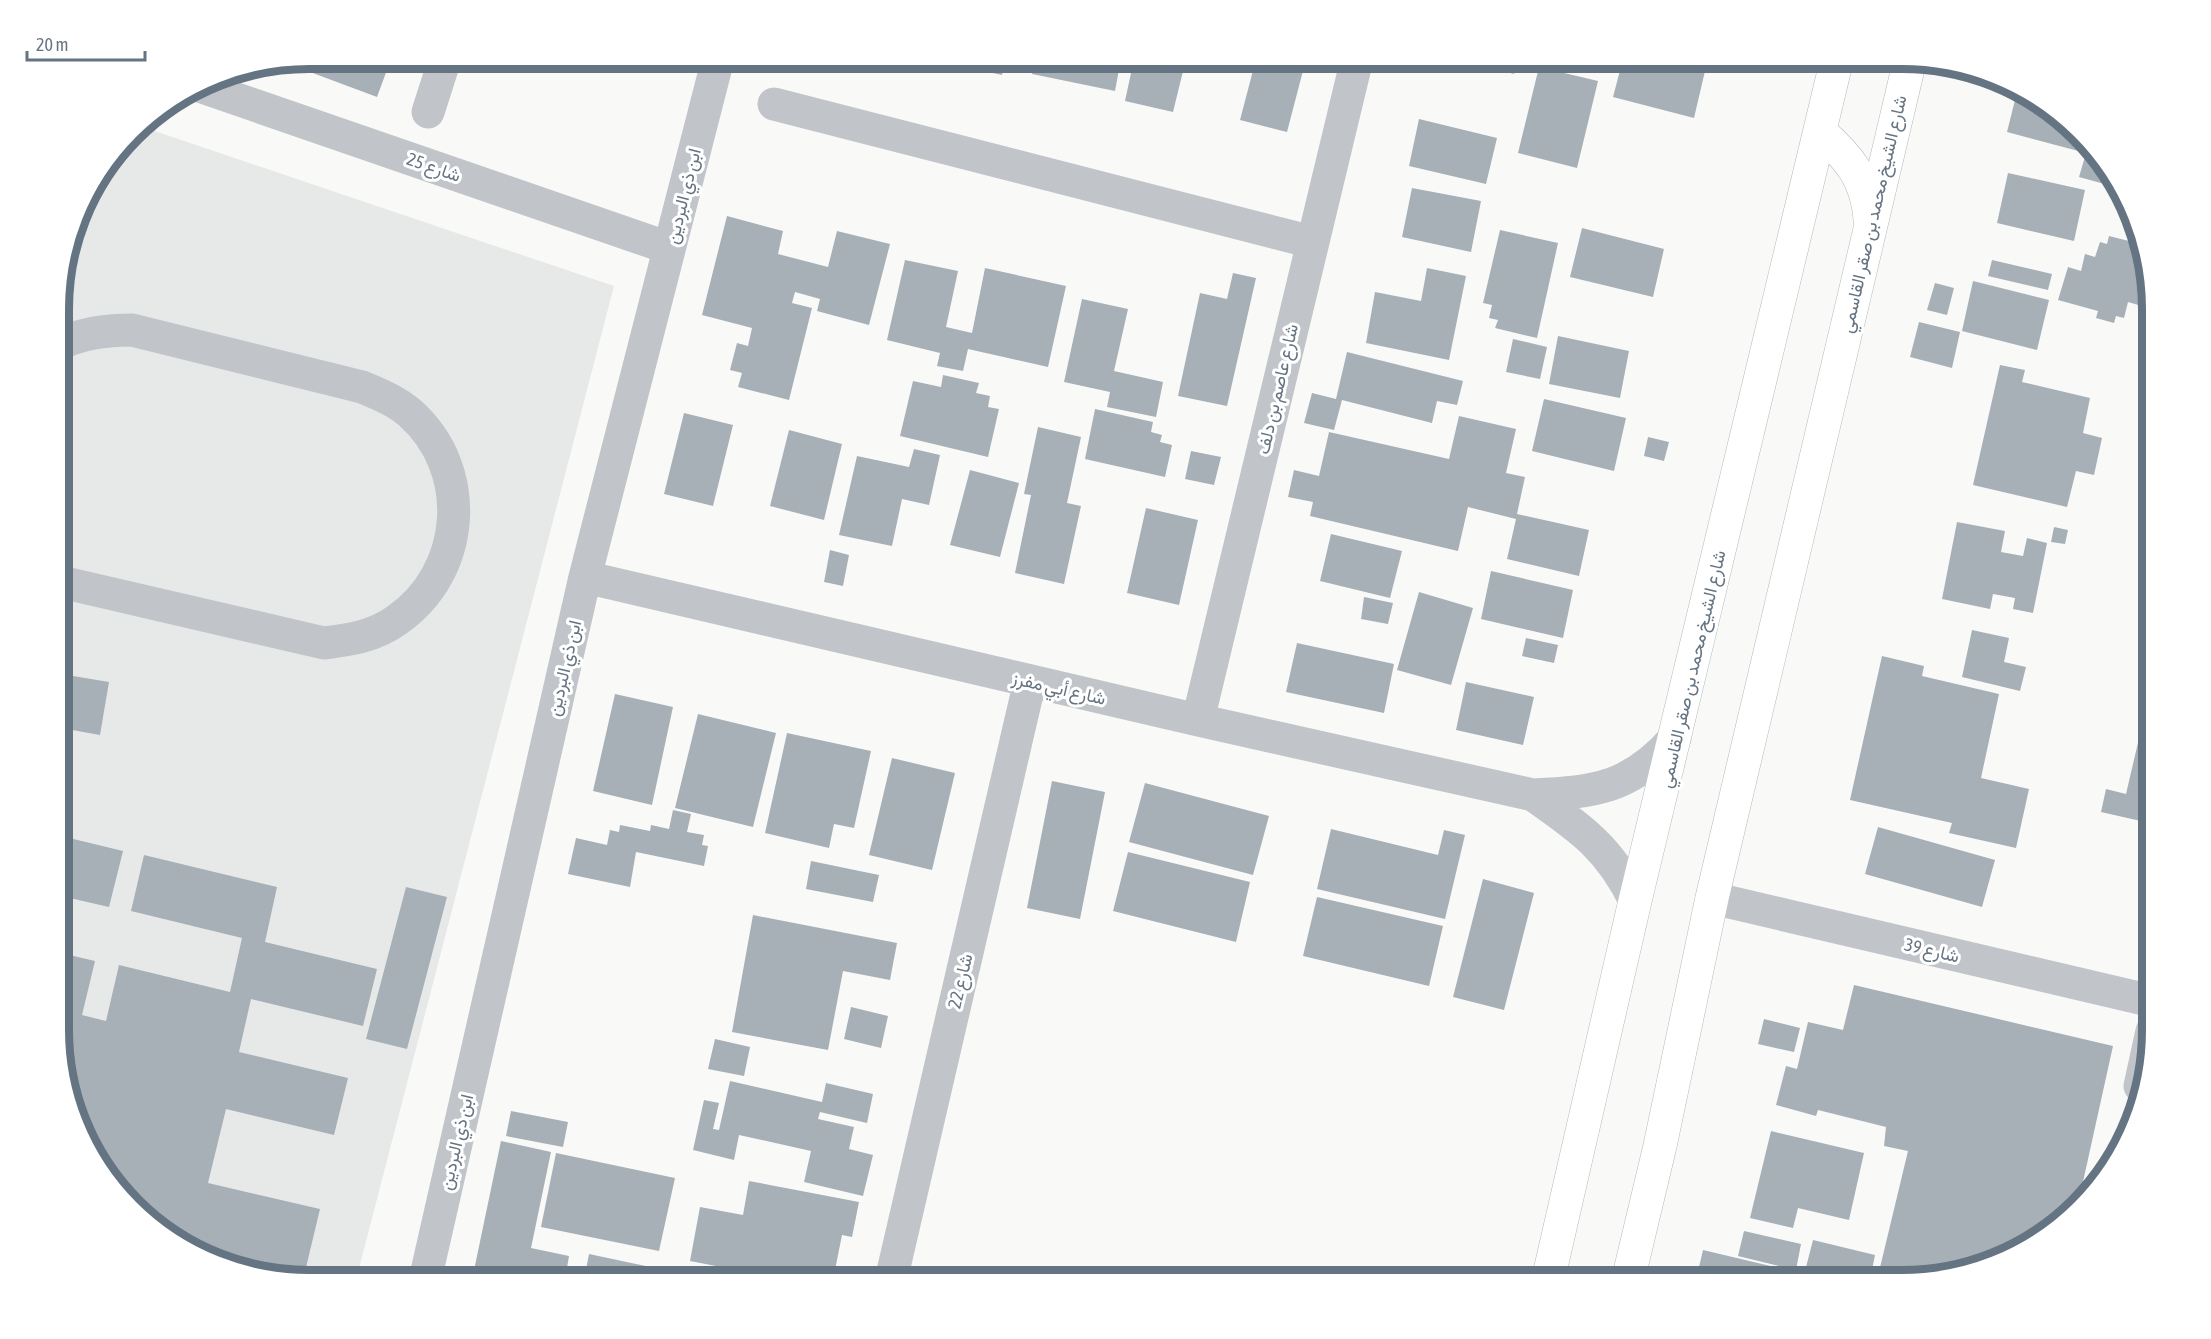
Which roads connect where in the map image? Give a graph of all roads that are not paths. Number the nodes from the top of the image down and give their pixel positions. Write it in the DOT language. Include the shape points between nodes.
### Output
graph roads {
  1 [pos="441,69"];
  2 [pos="715,69"];
  3 [pos="1354,69"];
  4 [pos="1834,69"];
  5 [pos="1908,69"];
  6 [pos="211,90"];
  7 [pos="774,104"];
  8 [pos="428,111"];
  9 [pos="1820,132"];
  10 [pos="1870,226"];
  11 [pos="1312,242"];
  12 [pos="669,248"];
  13 [pos="69,339"];
  14 [pos="585,578"];
  15 [pos="69,584"];
  16 [pos="1030,681"];
  17 [pos="1198,720"];
  18 [pos="1675,738"];
  19 [pos="1533,795"];
  20 [pos="1712,898"];
  21 [pos="1635,902"];
  22 [pos="2142,999"];
  23 [pos="426,1270"];
  24 [pos="893,1270"];
  25 [pos="1550,1270"];
  26 [pos="1630,1270"];
  1 -- 8 [label="street"];
  2 -- 12 [label="street, ابن ذي البردين"];
  3 -- 11 [label="street, شارع عاصم بن دلف"];
  4 -- 9 [label="main road, شارع الشيخ محمد بن صقر القاسمي"];
  5 -- 10 [label="main road, شارع الشيخ محمد بن صقر القاسمي"];
  6 -- 12 [label="street, شارع 25"];
  7 -- 11 [label="street"];
  9 -- 10 [label="main road" via="1844,155 1862,182 1868,198"];
  9 -- 18 [label="main road, شارع الشيخ محمد بن صقر القاسمي"];
  10 -- 20 [label="main road, شارع الشيخ محمد بن صقر القاسمي"];
  11 -- 17 [label="street, شارع عاصم بن دلف"];
  12 -- 14 [label="street, ابن ذي البردين"];
  13 -- 15 [label="street" via="106,330 132,330 387,397 429,433 452,483 455,510 453,537 445,562 417,604 397,621 349,640 324,643"];
  14 -- 16 [label="street, شارع أبي مفرز"];
  14 -- 23 [label="street, ابن ذي البردين"];
  16 -- 17 [label="street, شارع أبي مفرز"];
  16 -- 24 [label="street, شارع 22"];
  17 -- 19 [label="street, شارع أبي مفرز"];
  18 -- 19 [label="street, شارع أبي مفرز" via="1648,765 1615,784 1578,793"];
  18 -- 21 [label="main road, شارع الشيخ محمد بن صقر القاسمي"];
  19 -- 21 [label="street, شارع أبي مفرز" via="1600,847"];
  20 -- 22 [label="street, شارع 39"];
  20 -- 26 [label="main road, شارع الشيخ محمد بن صقر القاسمي"];
  21 -- 25 [label="main road, شارع الشيخ محمد بن صقر القاسمي"];
}
